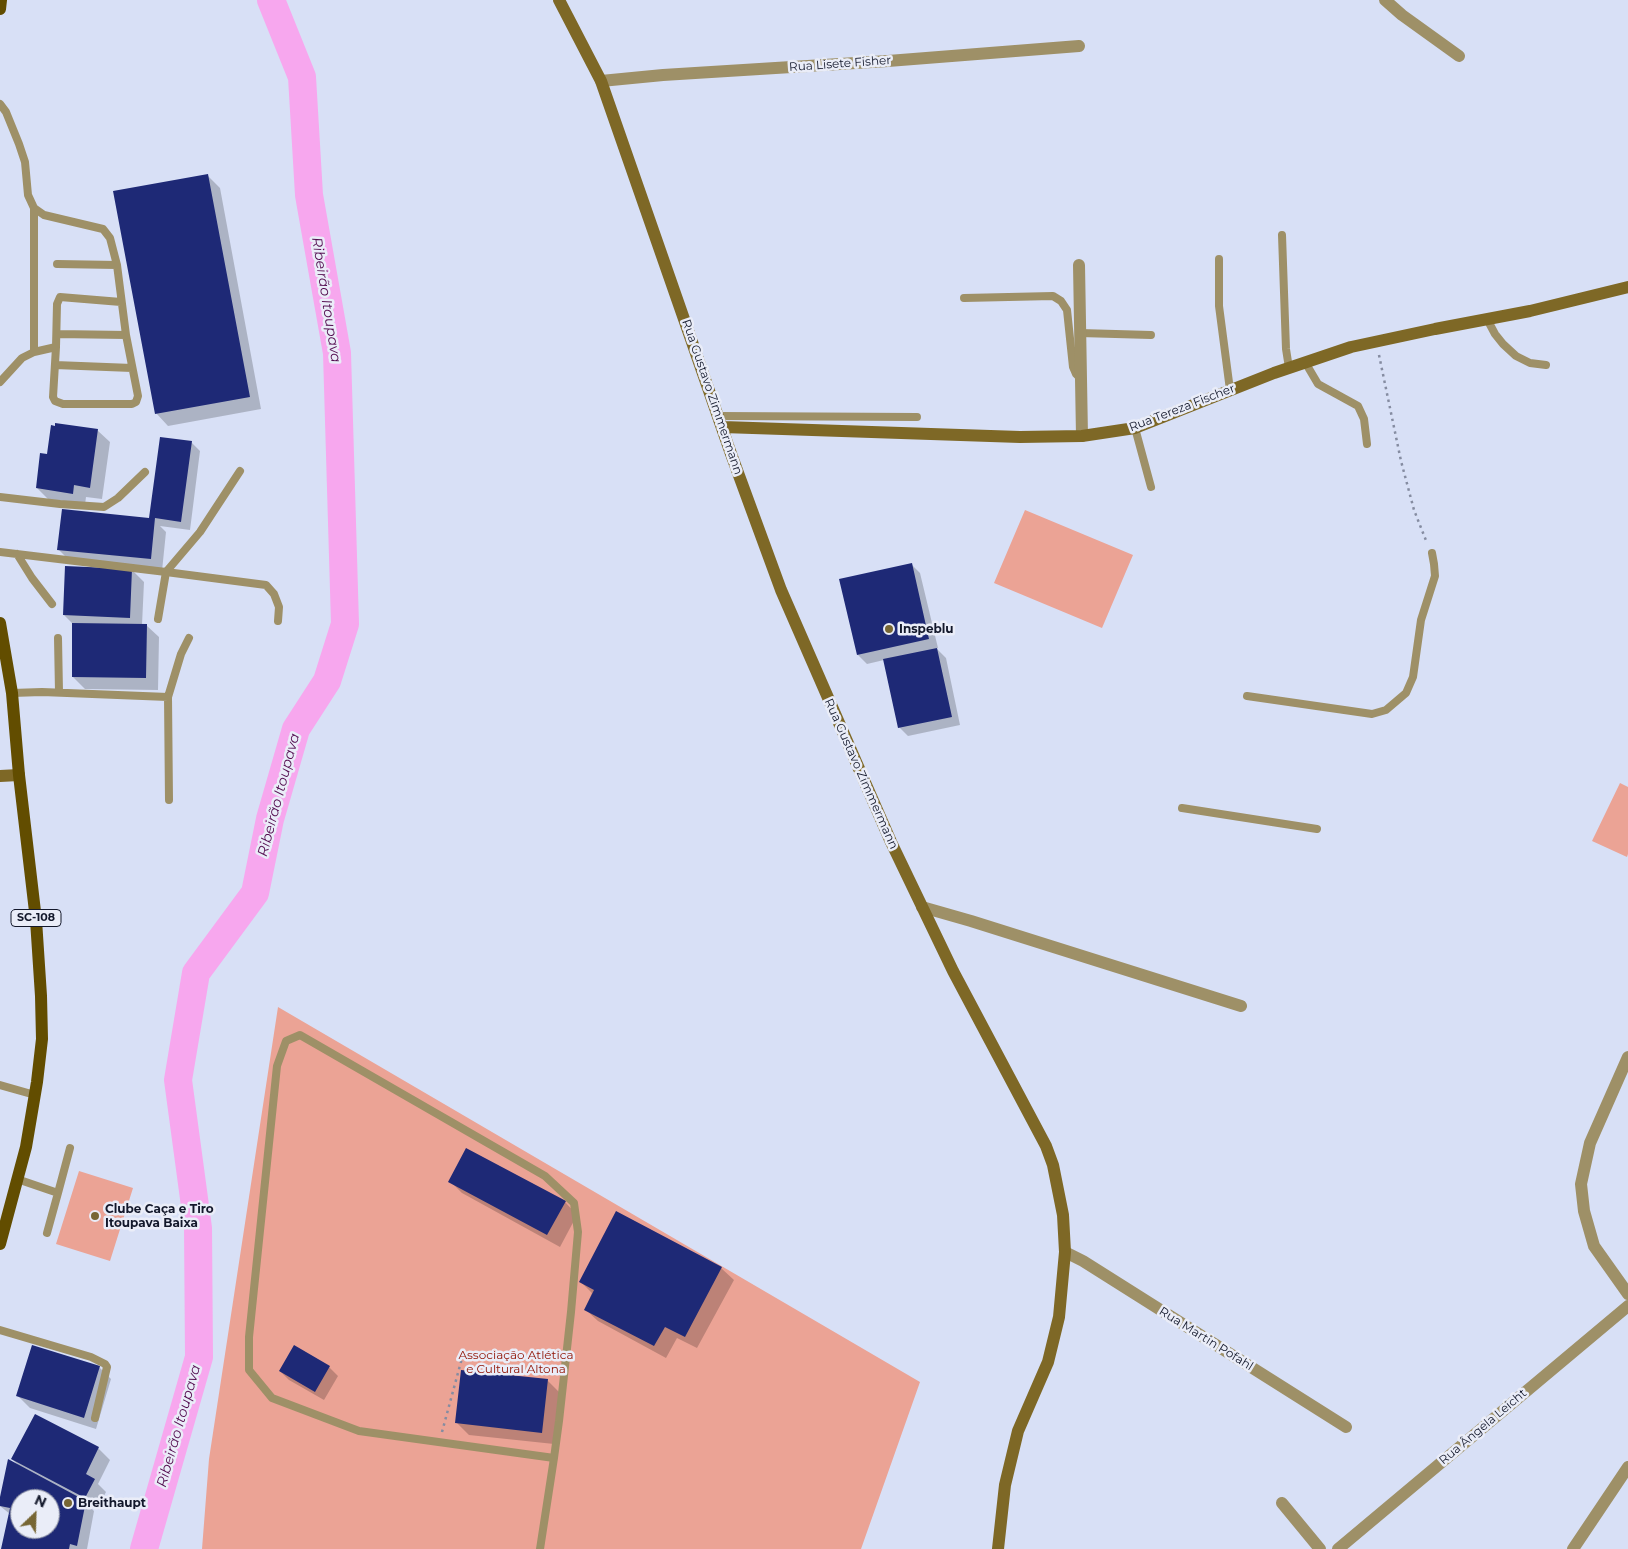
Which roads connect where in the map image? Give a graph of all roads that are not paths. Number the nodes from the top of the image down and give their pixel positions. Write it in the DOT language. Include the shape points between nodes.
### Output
graph roads {
  1 [pos="1,0"];
  2 [pos="560,0"];
  3 [pos="1385,0"];
  4 [pos="0,9"];
  5 [pos="1079,46"];
  6 [pos="1458,56"];
  7 [pos="601,81"];
  8 [pos="0,104"];
  9 [pos="34,208"];
  10 [pos="1282,235"];
  11 [pos="1219,259"];
  12 [pos="57,264"];
  13 [pos="117,265"];
  14 [pos="1079,265"];
  15 [pos="1628,288"];
  16 [pos="964,298"];
  17 [pos="121,302"];
  18 [pos="1488,319"];
  19 [pos="1080,332"];
  20 [pos="57,334"];
  21 [pos="126,335"];
  22 [pos="1150,335"];
  23 [pos="56,347"];
  24 [pos="34,352"];
  25 [pos="1304,362"];
  26 [pos="55,365"];
  27 [pos="1546,365"];
  28 [pos="132,368"];
  29 [pos="1289,368"];
  30 [pos="1082,380"];
  31 [pos="0,382"];
  32 [pos="1230,390"];
  33 [pos="917,417"];
  34 [pos="721,421"];
  35 [pos="1135,428"];
  36 [pos="1082,436"];
  37 [pos="1366,444"];
  38 [pos="240,471"];
  39 [pos="145,472"];
  40 [pos="1151,487"];
  41 [pos="0,496"];
  42 [pos="0,552"];
  43 [pos="1432,552"];
  44 [pos="17,554"];
  45 [pos="166,572"];
  46 [pos="52,604"];
  47 [pos="158,619"];
  48 [pos="278,621"];
  49 [pos="0,623"];
  50 [pos="58,638"];
  51 [pos="189,638"];
  52 [pos="59,692"];
  53 [pos="12,693"];
  54 [pos="168,696"];
  55 [pos="1247,696"];
  56 [pos="19,775"];
  57 [pos="0,776"];
  58 [pos="169,800"];
  59 [pos="1182,808"];
  60 [pos="1318,829"];
  61 [pos="922,907"];
  62 [pos="1241,1006"];
  63 [pos="1628,1057"];
  64 [pos="0,1085"];
  65 [pos="35,1095"];
  66 [pos="70,1148"];
  67 [pos="17,1179"];
  68 [pos="58,1193"];
  69 [pos="8,1211"];
  70 [pos="0,1223"];
  71 [pos="46,1233"];
  72 [pos="0,1244"];
  73 [pos="1065,1252"];
  74 [pos="1628,1294"];
  75 [pos="1628,1306"];
  76 [pos="0,1330"];
  77 [pos="95,1418"];
  78 [pos="1346,1427"];
  79 [pos="554,1458"];
  80 [pos="1628,1467"];
  81 [pos="1282,1503"];
  82 [pos="540,1549"];
  83 [pos="998,1549"];
  84 [pos="1320,1549"];
  85 [pos="1338,1549"];
  86 [pos="1573,1549"];
  1 -- 4 [label="main road"];
  2 -- 7 [label="street, Rua Gustavo Zimmermann"];
  3 -- 6 [label="street"];
  5 -- 7 [label="street, Rua Lisete Fisher"];
  7 -- 34 [label="street, Rua Gustavo Zimmermann"];
  8 -- 9 [label="lane" via="25,162 28,195"];
  9 -- 13 [label="lane" via="44,215 103,229 110,238"];
  9 -- 24 [label="lane"];
  10 -- 29 [label="lane"];
  11 -- 32 [label="lane" via="1219,306"];
  12 -- 13 [label="lane"];
  13 -- 17 [label="lane"];
  14 -- 19 [label="street"];
  15 -- 18 [label="street, Rua Tereza Fischer"];
  16 -- 30 [label="lane" via="1053,296 1061,301 1067,310 1073,367"];
  17 -- 20 [label="lane" via="60,297"];
  17 -- 21 [label="lane"];
  18 -- 25 [label="street, Rua Tereza Fischer" via="1376,341"];
  18 -- 27 [label="lane" via="1502,344 1516,356 1530,363"];
  19 -- 22 [label="lane"];
  19 -- 30 [label="street"];
  20 -- 21 [label="lane"];
  20 -- 23 [label="lane"];
  21 -- 28 [label="lane"];
  23 -- 24 [label="lane"];
  23 -- 26 [label="lane"];
  24 -- 31 [label="lane" via="22,358"];
  25 -- 29 [label="street, Rua Tereza Fischer"];
  25 -- 37 [label="lane" via="1318,384 1358,406 1364,419"];
  26 -- 28 [label="lane"];
  26 -- 28 [label="lane" via="54,399 63,404 136,402 138,396"];
  29 -- 32 [label="street, Rua Tereza Fischer"];
  30 -- 36 [label="street"];
  32 -- 35 [label="street, Rua Tereza Fischer"];
  33 -- 34 [label="lane"];
  34 -- 36 [label="street, Rua Tereza Fischer" via="1020,437"];
  34 -- 61 [label="street, Rua Gustavo Zimmermann" via="781,590 874,807"];
  35 -- 36 [label="street, Rua Tereza Fischer"];
  35 -- 40 [label="lane"];
  38 -- 45 [label="lane" via="200,532"];
  39 -- 41 [label="lane" via="104,507"];
  42 -- 44 [label="lane"];
  43 -- 55 [label="lane" via="1435,576 1420,620 1413,678 1406,693 1386,710 1372,714"];
  44 -- 45 [label="lane"];
  44 -- 46 [label="lane"];
  45 -- 47 [label="lane"];
  45 -- 48 [label="lane" via="266,586 274,594 279,607"];
  49 -- 53 [label="main road, SC-108"];
  50 -- 52 [label="lane"];
  51 -- 54 [label="lane"];
  52 -- 53 [label="lane"];
  52 -- 54 [label="lane"];
  53 -- 56 [label="main road, SC-108"];
  54 -- 58 [label="lane"];
  56 -- 57 [label="street"];
  56 -- 65 [label="main road, SC-108" via="36,920 41,996 42,1039"];
  59 -- 60 [label="lane"];
  61 -- 62 [label="street"];
  61 -- 73 [label="street, Rua Gustavo Zimmermann" via="952,972 1046,1146 1063,1215"];
  63 -- 74 [label="street" via="1590,1144 1581,1184 1584,1211 1594,1246"];
  64 -- 65 [label="lane"];
  65 -- 67 [label="main road, SC-108"];
  66 -- 68 [label="lane"];
  67 -- 68 [label="lane"];
  67 -- 69 [label="main road, SC-108"];
  68 -- 71 [label="lane"];
  69 -- 70 [label="street"];
  69 -- 72 [label="main road, SC-108"];
  73 -- 78 [label="street, Rua Martin Pofahl"];
  73 -- 83 [label="street, Rua Gustavo Zimmermann" via="1059,1317 1048,1362 1016,1440 1004,1485"];
  75 -- 85 [label="street, Rua Ângela Leicht"];
  76 -- 77 [label="lane" via="92,1357 105,1364 107,1367"];
  79 -- 79 [label="lane" via="578,1232 574,1203 545,1176 300,1035 286,1041 277,1066 249,1337 249,1370 272,1398 359,1431"];
  79 -- 82 [label="lane"];
  80 -- 86 [label="street"];
  81 -- 84 [label="street"];
}
